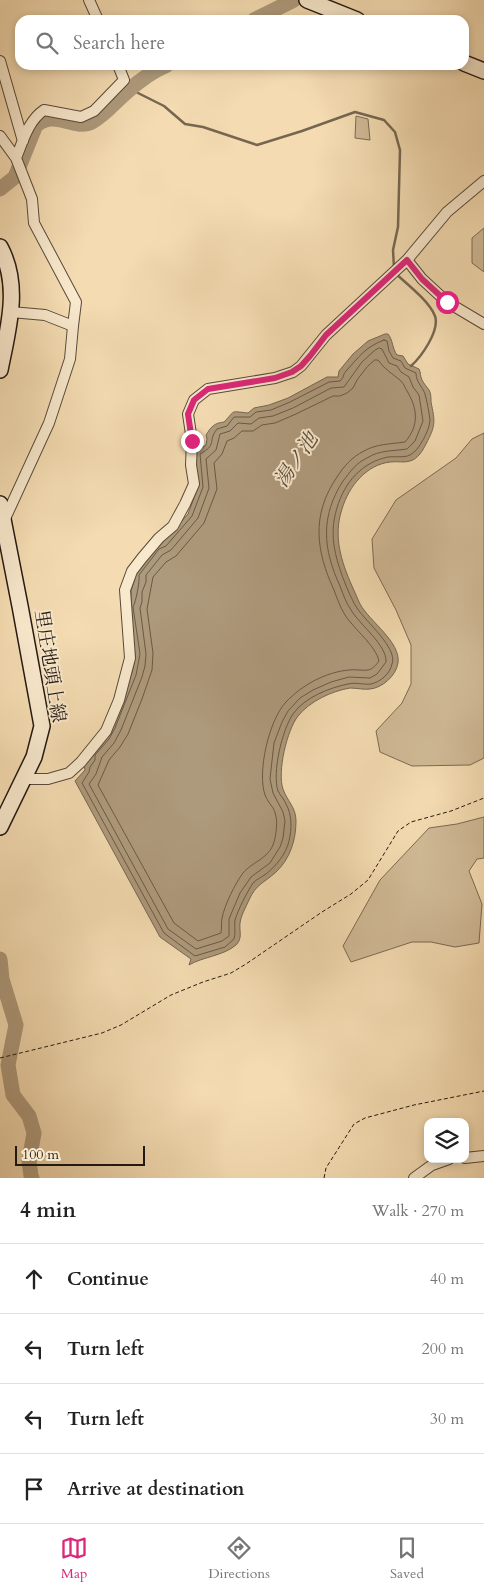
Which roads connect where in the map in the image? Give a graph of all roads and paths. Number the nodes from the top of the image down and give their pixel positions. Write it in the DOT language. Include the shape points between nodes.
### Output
graph roads {
  1 [pos="90,0"];
  2 [pos="308,0"];
  3 [pos="96,15"];
  4 [pos="345,15"];
  5 [pos="0,61"];
  6 [pos="469,65"];
  7 [pos="120,70"];
  8 [pos="484,71"];
  9 [pos="0,136"];
  10 [pos="24,140"];
  11 [pos="18,163"];
  12 [pos="484,181"];
  13 [pos="0,247"];
  14 [pos="407,260"];
  15 [pos="7,318"];
  16 [pos="484,324"];
  17 [pos="73,326"];
  18 [pos="0,370"];
  19 [pos="0,504"];
  20 [pos="4,522"];
  21 [pos="23,779"];
  22 [pos="484,798"];
  23 [pos="0,828"];
  24 [pos="1,1058"];
  25 [pos="484,1091"];
  26 [pos="484,1156"];
  27 [pos="469,1158"];
  28 [pos="438,1163"];
  29 [pos="324,1178"];
  30 [pos="414,1178"];
  1 -- 3 [label="street"];
  2 -- 4 [label="main road"];
  5 -- 10 [label="street"];
  6 -- 8 [label="main road"];
  7 -- 10 [label="street" via="124,80 94,111 81,117 44,110 29,126"];
  9 -- 11 [label="street"];
  10 -- 11 [label="street"];
  11 -- 17 [label="street" via="32,199 34,223 76,302"];
  12 -- 14 [label="street" via="447,212"];
  13 -- 15 [label="main road" via="10,272 12,291"];
  14 -- 16 [label="street" via="447,302"];
  14 -- 21 [label="street" via="326,335 301,366 292,372 275,378 208,389 194,400 188,414 194,484 173,526 132,571 125,590 130,658 119,700 106,730 69,773 48,779"];
  15 -- 17 [label="street" via="45,316"];
  15 -- 18 [label="main road"];
  17 -- 20 [label="street" via="70,359 49,423"];
  19 -- 20 [label="main road, 里庄地頭上線"];
  20 -- 21 [label="main road, 里庄地頭上線" via="42,726 34,758"];
  21 -- 23 [label="main road, 里庄地頭上線"];
  22 -- 24 [label="path" via="411,822 398,831 368,880 231,973 171,995 102,1034"];
  25 -- 29 [label="path" via="365,1118 354,1124 326,1168"];
  26 -- 27 [label="street"];
  28 -- 30 [label="street"];
}
